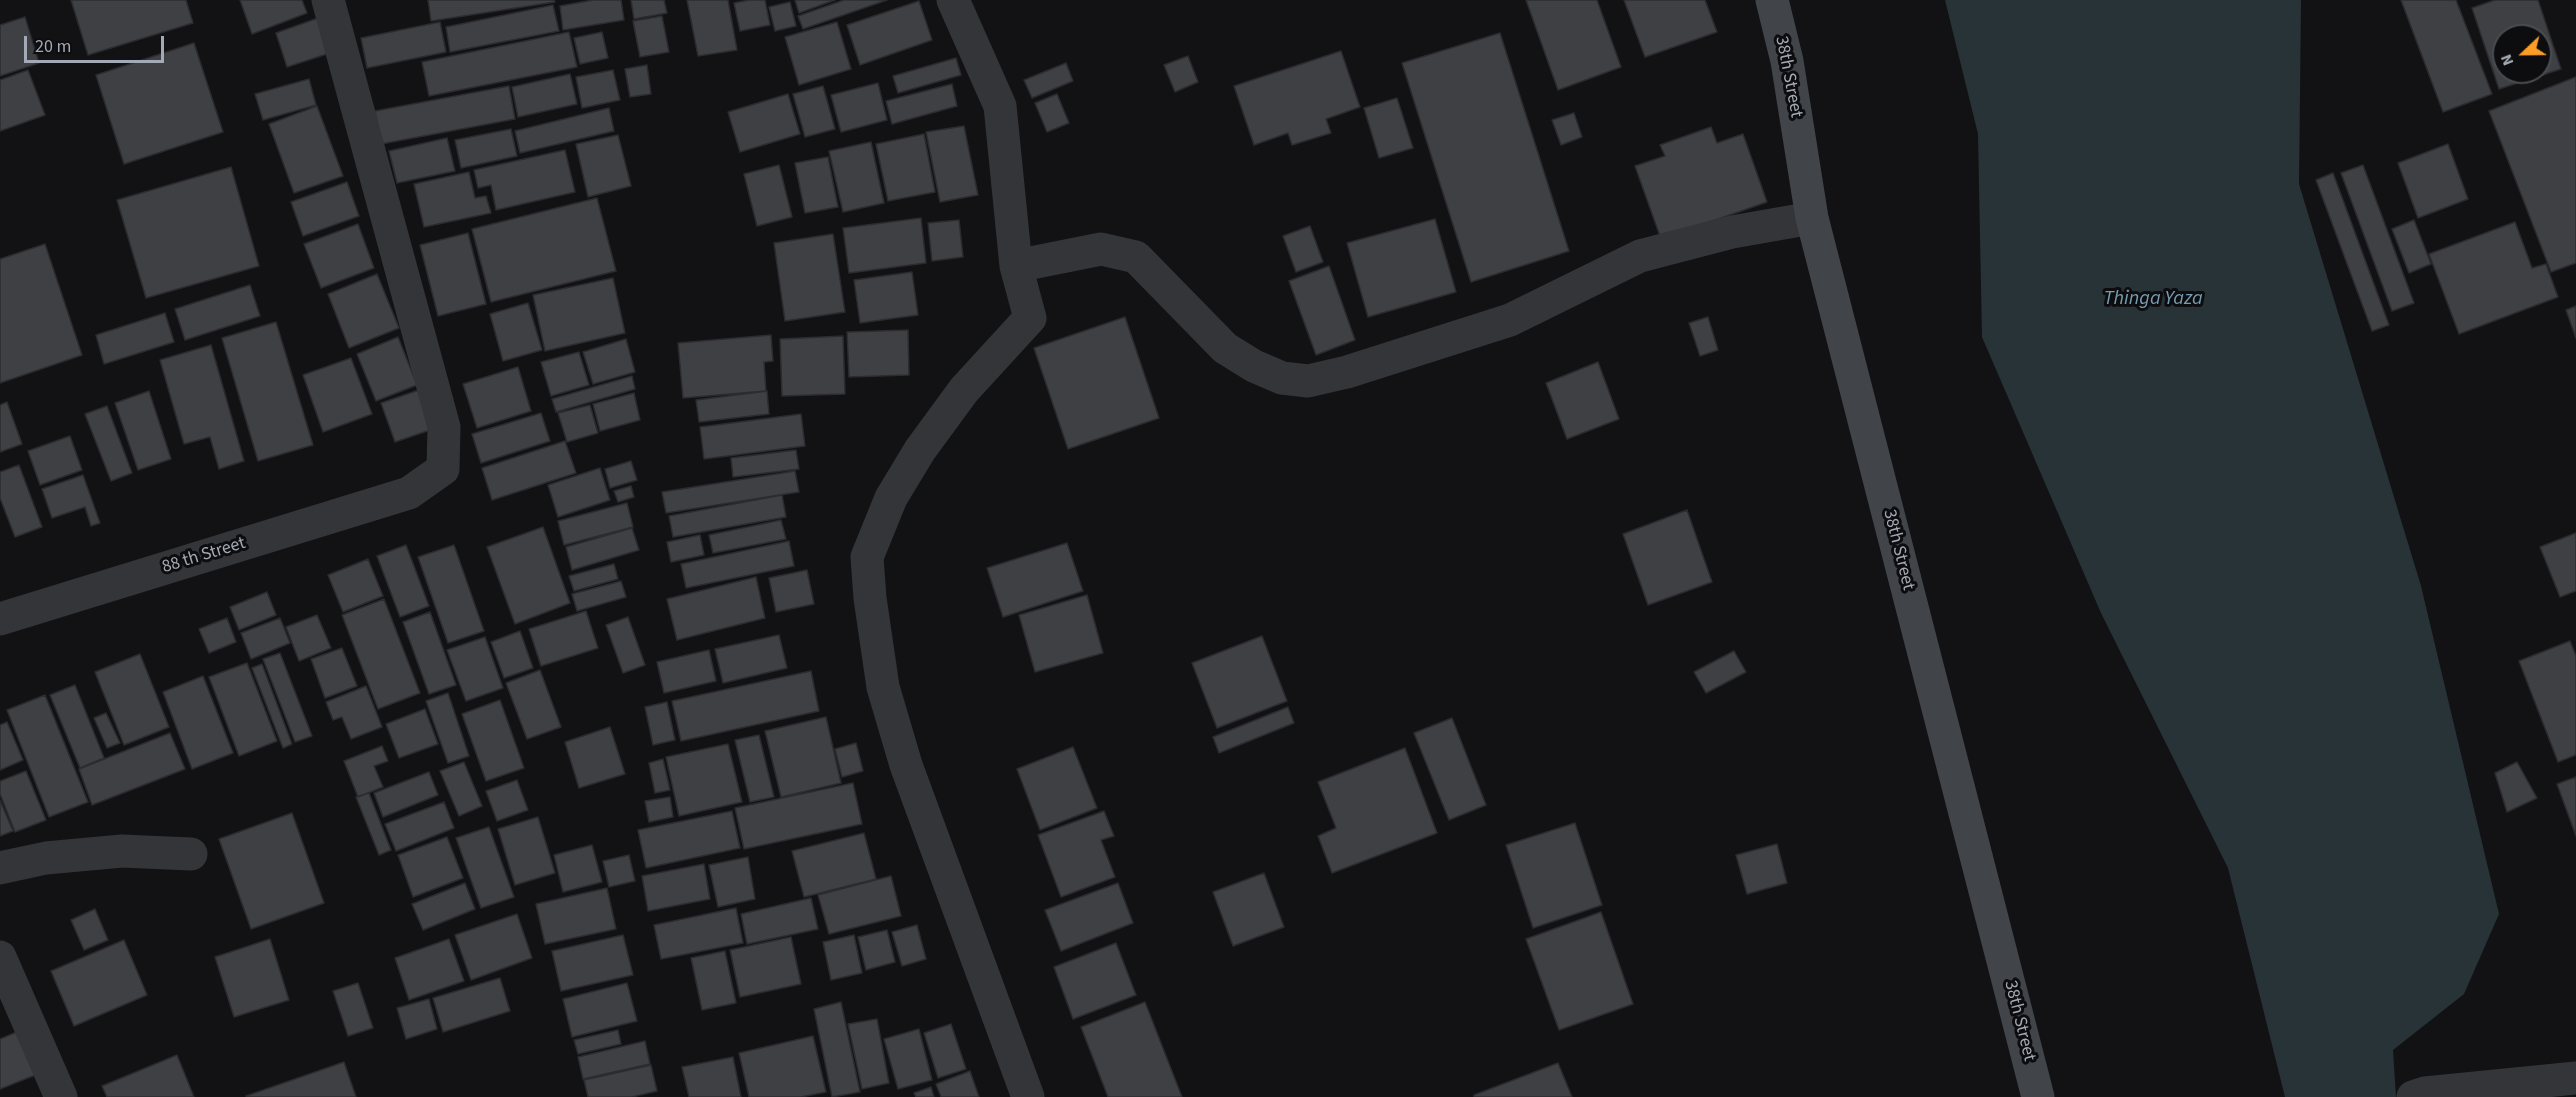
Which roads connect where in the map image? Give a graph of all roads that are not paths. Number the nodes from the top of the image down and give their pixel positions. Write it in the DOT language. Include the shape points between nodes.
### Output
graph roads {
  1 [pos="328,0"];
  2 [pos="953,0"];
  3 [pos="1772,0"];
  4 [pos="1812,218"];
  5 [pos="1016,266"];
  6 [pos="0,619"];
  7 [pos="191,854"];
  8 [pos="0,868"];
  9 [pos="0,957"];
  10 [pos="2576,1078"];
  11 [pos="2419,1095"];
  12 [pos="61,1097"];
  13 [pos="1028,1097"];
  14 [pos="2038,1097"];
  1 -- 6 [label="street, 88 th Street" via="444,427 443,469 409,493"];
  2 -- 5 [label="street" via="1000,106"];
  3 -- 4 [label="main road, 38th Street" via="1787,61"];
  4 -- 5 [label="street" via="1732,232 1640,256 1510,320 1308,381 1282,378 1225,348 1136,257 1101,249"];
  4 -- 14 [label="main road, 38th Street"];
  5 -- 13 [label="street" via="1030,318 964,390 920,450 891,498 867,557 881,676 889,709"];
  7 -- 8 [label="street" via="122,851 46,858"];
  9 -- 12 [label="street"];
  10 -- 11 [label="street"];
}
